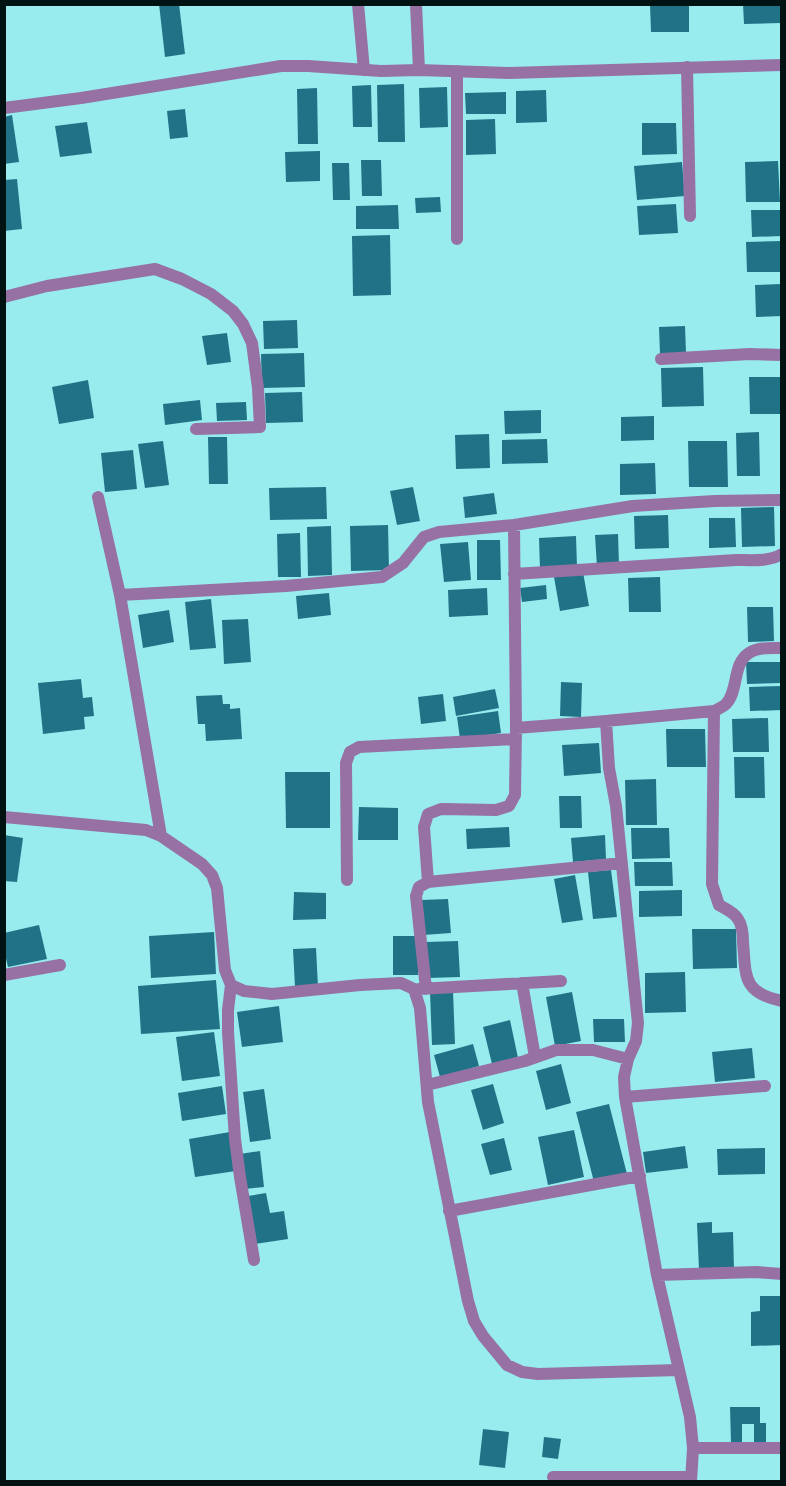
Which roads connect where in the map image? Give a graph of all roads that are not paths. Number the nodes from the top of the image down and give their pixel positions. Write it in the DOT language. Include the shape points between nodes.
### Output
graph roads {
  1 [pos="358,4"];
  2 [pos="416,4"];
  3 [pos="782,65"];
  4 [pos="687,67"];
  5 [pos="364,70"];
  6 [pos="419,70"];
  7 [pos="458,71"];
  8 [pos="4,108"];
  9 [pos="690,216"];
  10 [pos="457,240"];
  11 [pos="4,297"];
  12 [pos="782,355"];
  13 [pos="661,358"];
  14 [pos="196,429"];
  15 [pos="98,497"];
  16 [pos="782,500"];
  17 [pos="514,525"];
  18 [pos="782,554"];
  19 [pos="514,574"];
  20 [pos="120,595"];
  21 [pos="782,648"];
  22 [pos="714,711"];
  23 [pos="606,721"];
  24 [pos="516,733"];
  25 [pos="4,817"];
  26 [pos="160,836"];
  27 [pos="622,863"];
  28 [pos="347,880"];
  29 [pos="428,882"];
  30 [pos="60,965"];
  31 [pos="4,975"];
  32 [pos="561,981"];
  33 [pos="522,983"];
  34 [pos="231,985"];
  35 [pos="420,989"];
  36 [pos="782,1001"];
  37 [pos="534,1058"];
  38 [pos="628,1059"];
  39 [pos="427,1085"];
  40 [pos="765,1086"];
  41 [pos="625,1097"];
  42 [pos="640,1176"];
  43 [pos="449,1210"];
  44 [pos="254,1260"];
  45 [pos="782,1274"];
  46 [pos="657,1275"];
  47 [pos="679,1370"];
  48 [pos="693,1448"];
  49 [pos="782,1448"];
  50 [pos="553,1477"];
  51 [pos="691,1479"];
  1 -- 5 [label="street"];
  2 -- 6 [label="street"];
  3 -- 4 [label="street"];
  4 -- 7 [label="street"];
  4 -- 9 [label="street"];
  5 -- 6 [label="street"];
  5 -- 8 [label="street" via="281,66"];
  6 -- 7 [label="street"];
  7 -- 10 [label="street"];
  11 -- 14 [label="street" via="155,269 211,294 233,311 252,343 260,427"];
  12 -- 13 [label="street"];
  15 -- 20 [label="street"];
  16 -- 17 [label="street" via="633,506"];
  17 -- 19 [label="street"];
  17 -- 20 [label="street" via="424,537 403,563 382,577"];
  18 -- 19 [label="street" via="768,560"];
  19 -- 24 [label="street"];
  20 -- 26 [label="street"];
  21 -- 22 [label="street" via="749,652 726,705"];
  22 -- 23 [label="street"];
  22 -- 36 [label="street" via="712,884 719,905 740,921 746,974 752,988 764,997"];
  23 -- 24 [label="street"];
  23 -- 27 [label="street"];
  24 -- 28 [label="street" via="359,747 350,752 345,763"];
  24 -- 29 [label="street" via="515,795 509,806 496,810 441,809 428,814 424,827"];
  25 -- 26 [label="street" via="146,830"];
  26 -- 34 [label="street" via="212,875 217,888 225,970"];
  27 -- 29 [label="street"];
  27 -- 38 [label="street" via="638,1023"];
  29 -- 35 [label="street" via="419,887 416,896"];
  30 -- 31 [label="street"];
  32 -- 33 [label="street"];
  33 -- 35 [label="street"];
  33 -- 37 [label="street"];
  34 -- 35 [label="street" via="244,992 272,994 391,983"];
  34 -- 44 [label="street" via="228,1032 235,1139"];
  35 -- 39 [label="street"];
  37 -- 38 [label="street" via="556,1050 593,1050"];
  37 -- 39 [label="street"];
  38 -- 41 [label="street"];
  39 -- 43 [label="street"];
  40 -- 41 [label="street"];
  41 -- 42 [label="street"];
  42 -- 43 [label="street"];
  42 -- 46 [label="street"];
  43 -- 47 [label="street" via="474,1321 507,1365 538,1374"];
  45 -- 46 [label="street"];
  46 -- 47 [label="street"];
  47 -- 48 [label="street"];
  48 -- 49 [label="street"];
  48 -- 51 [label="street"];
  50 -- 51 [label="street"];
}
